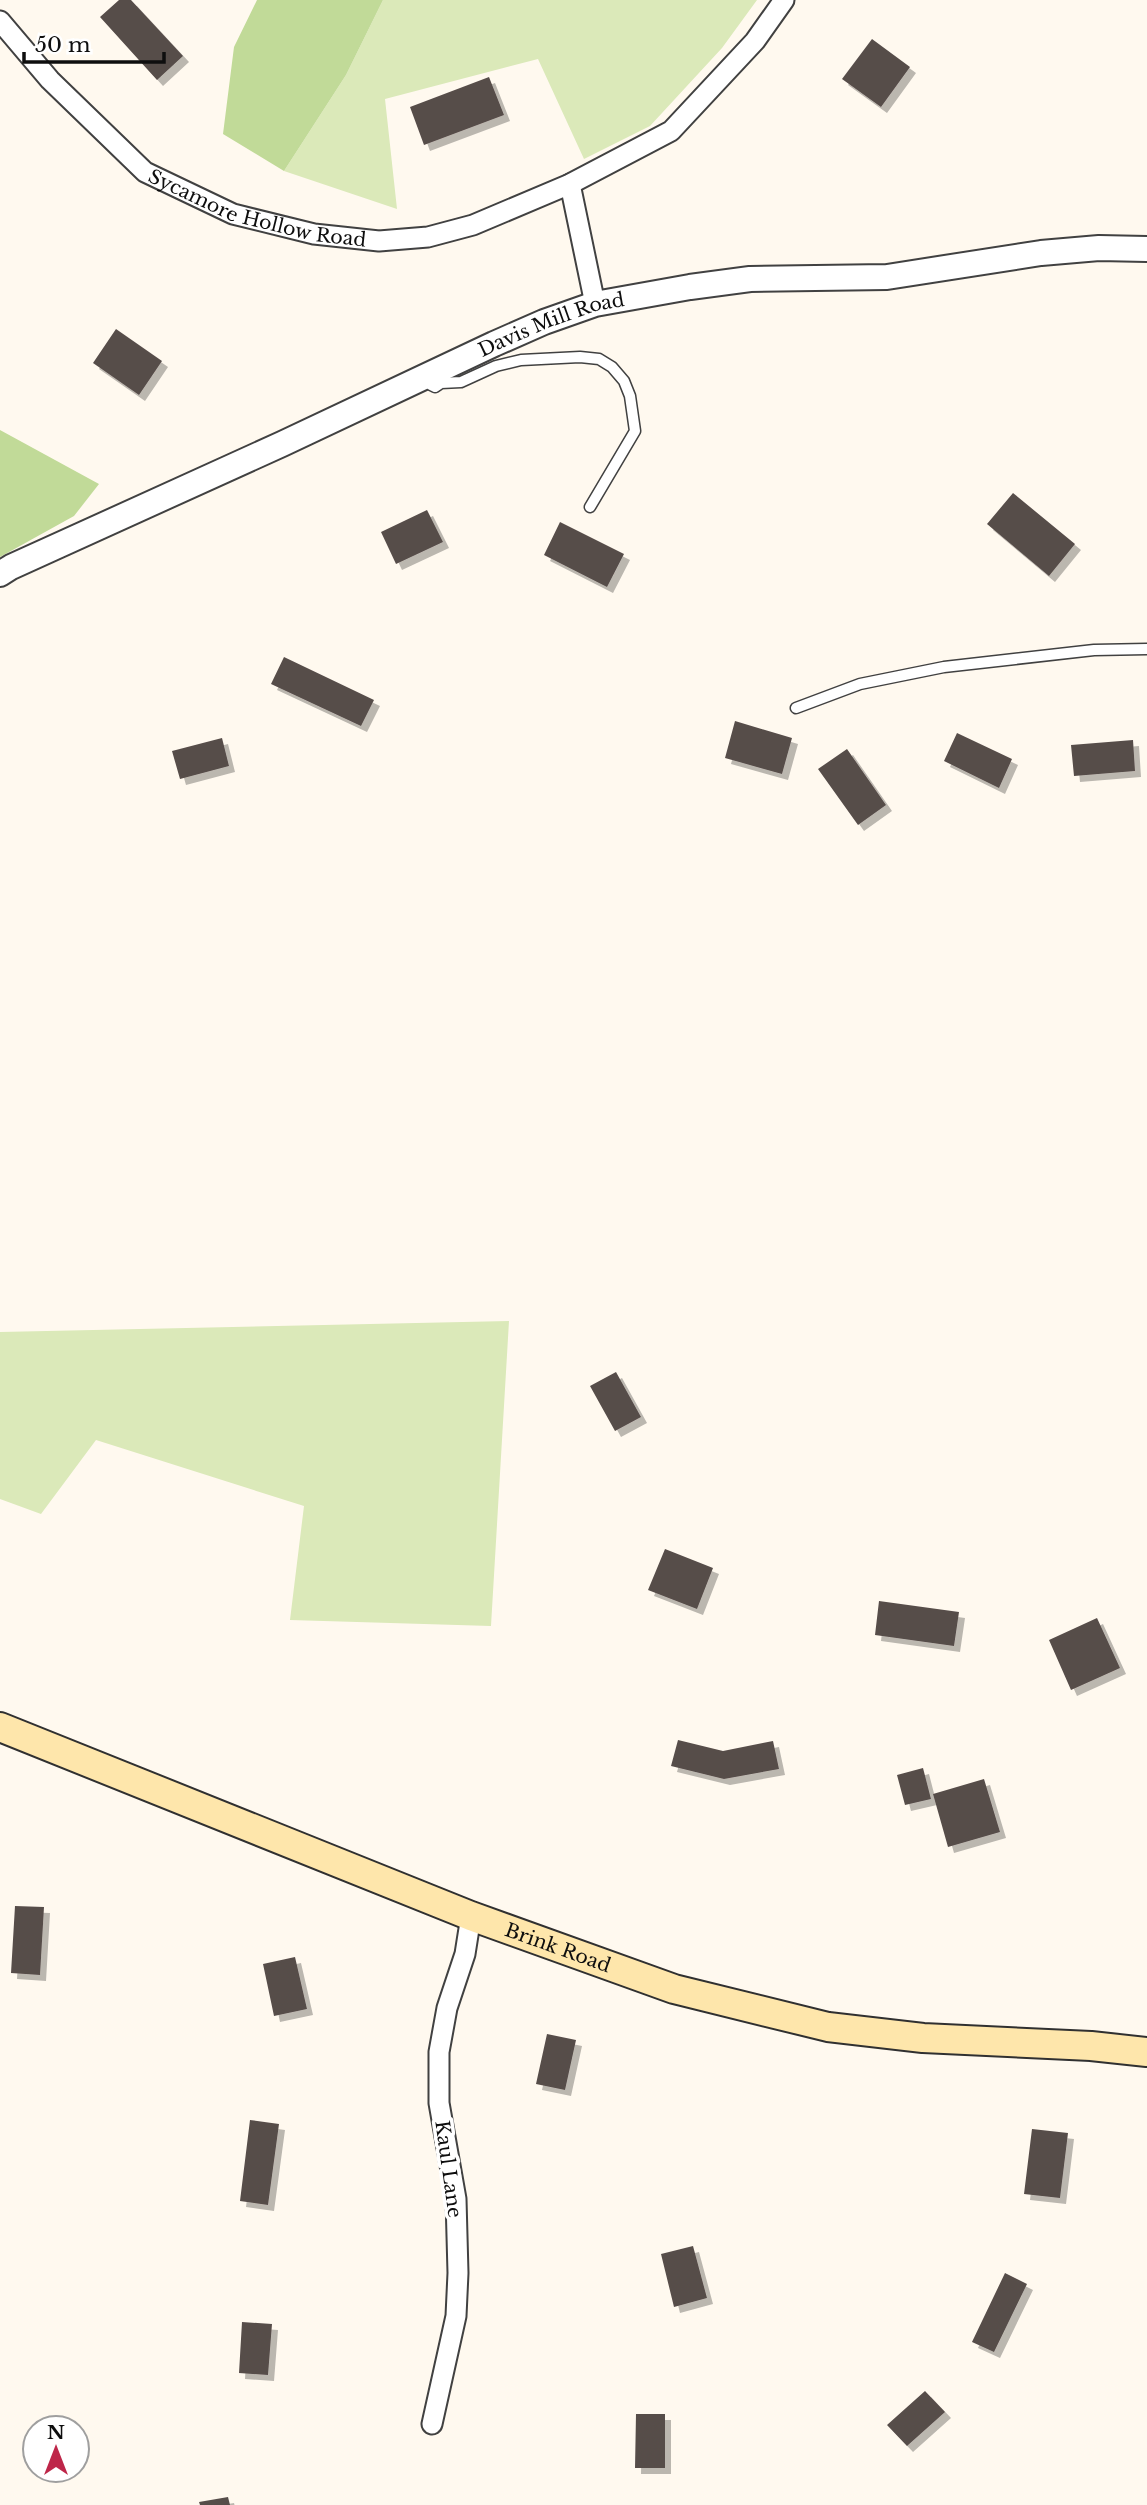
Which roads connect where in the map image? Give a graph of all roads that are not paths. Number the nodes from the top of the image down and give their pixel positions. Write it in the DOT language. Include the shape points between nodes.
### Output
graph roads {
  1 [pos="784,0"];
  2 [pos="0,21"];
  3 [pos="570,184"];
  4 [pos="1147,249"];
  5 [pos="595,304"];
  6 [pos="429,376"];
  7 [pos="590,507"];
  8 [pos="0,575"];
  9 [pos="1147,649"];
  10 [pos="796,708"];
  11 [pos="0,1727"];
  12 [pos="471,1916"];
  13 [pos="1147,2052"];
  14 [pos="432,2424"];
  1 -- 3 [label="street, Sycamore Hollow Road" via="755,41 671,131"];
  2 -- 3 [label="street, Sycamore Hollow Road" via="50,80 145,172 233,214 314,234 379,241 428,237 473,225"];
  3 -- 5 [label="street"];
  4 -- 5 [label="street, Davis Mill Road" via="1041,253 887,277 750,279"];
  5 -- 6 [label="street, Davis Mill Road" via="544,321"];
  6 -- 7 [label="lane" via="435,387 461,382 495,366 550,357 599,359 612,367 630,396 635,431"];
  6 -- 8 [label="street, Davis Mill Road" via="11,566"];
  9 -- 10 [label="lane" via="1094,650 944,667 860,684"];
  11 -- 12 [label="main road, Brink Road"];
  12 -- 13 [label="main road, Brink Road" via="674,1989 828,2027 923,2038"];
  12 -- 14 [label="street, Kaul Lane" via="439,2052 439,2103 456,2199 458,2273 456,2316"];
}
